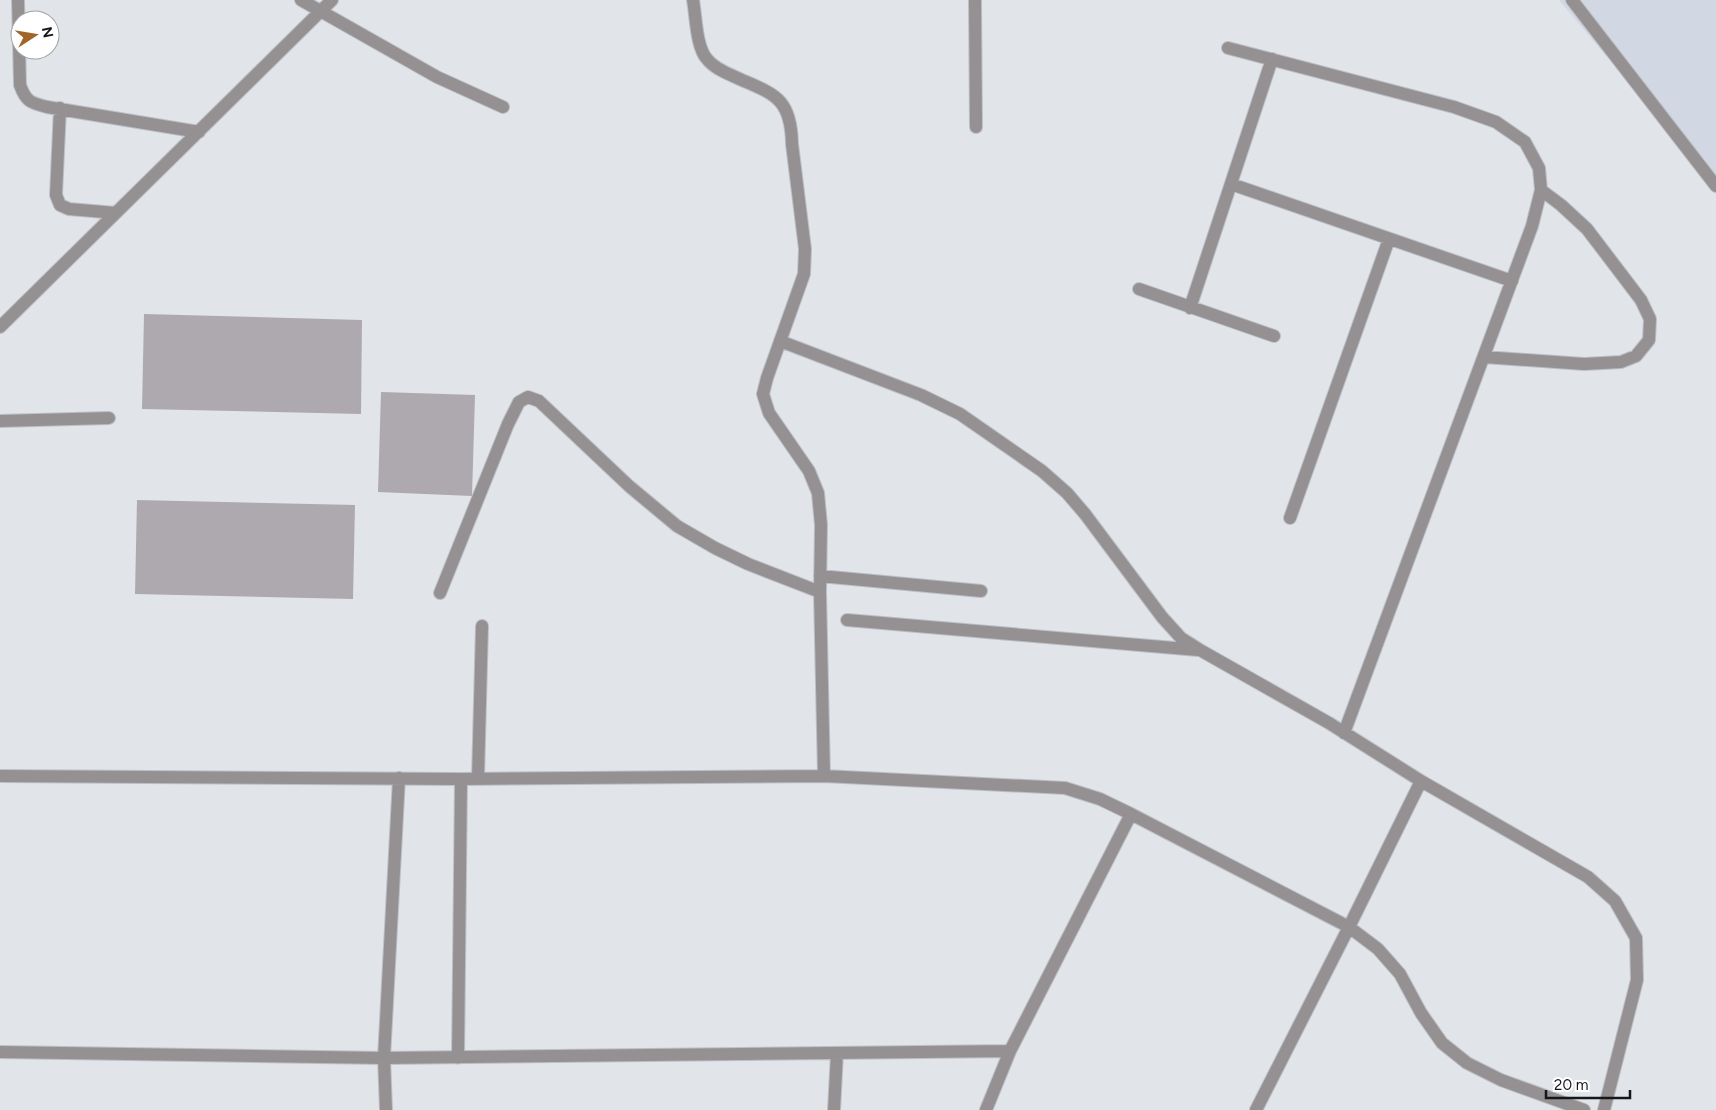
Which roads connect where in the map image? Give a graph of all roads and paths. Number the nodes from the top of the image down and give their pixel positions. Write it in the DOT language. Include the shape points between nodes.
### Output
graph roads {
  1 [pos="18,0"];
  2 [pos="301,0"];
  3 [pos="332,0"];
  4 [pos="693,0"];
  5 [pos="975,0"];
  6 [pos="1572,0"];
  7 [pos="321,12"];
  8 [pos="1228,48"];
  9 [pos="1272,59"];
  10 [pos="503,107"];
  11 [pos="60,108"];
  12 [pos="976,127"];
  13 [pos="199,132"];
  14 [pos="1231,184"];
  15 [pos="1716,186"];
  16 [pos="1541,190"];
  17 [pos="116,213"];
  18 [pos="1389,238"];
  19 [pos="1512,281"];
  20 [pos="1139,290"];
  21 [pos="1190,308"];
  22 [pos="0,327"];
  23 [pos="1274,336"];
  24 [pos="780,341"];
  25 [pos="1484,357"];
  26 [pos="109,418"];
  27 [pos="0,421"];
  28 [pos="1290,518"];
  29 [pos="820,576"];
  30 [pos="981,591"];
  31 [pos="820,592"];
  32 [pos="440,593"];
  33 [pos="847,620"];
  34 [pos="482,626"];
  35 [pos="1200,650"];
  36 [pos="1344,733"];
  37 [pos="0,776"];
  38 [pos="824,776"];
  39 [pos="399,778"];
  40 [pos="478,778"];
  41 [pos="461,779"];
  42 [pos="1420,781"];
  43 [pos="1131,814"];
  44 [pos="1349,927"];
  45 [pos="1010,1051"];
  46 [pos="0,1052"];
  47 [pos="837,1053"];
  48 [pos="384,1058"];
  49 [pos="458,1058"];
  50 [pos="386,1110"];
  51 [pos="834,1110"];
  52 [pos="986,1110"];
  53 [pos="1256,1110"];
  54 [pos="1584,1110"];
  55 [pos="1604,1110"];
  1 -- 11 [label="street" via="20,85 24,96 31,103"];
  2 -- 7 [label="street"];
  3 -- 7 [label="street"];
  4 -- 24 [label="street" via="700,45 706,59 721,70 774,95 788,111 805,248 804,274"];
  5 -- 12 [label="street"];
  6 -- 15 [label="street"];
  7 -- 10 [label="street" via="437,77"];
  7 -- 13 [label="street"];
  8 -- 9 [label="street"];
  9 -- 14 [label="street"];
  9 -- 16 [label="street" via="1454,107 1496,122 1525,142 1539,168"];
  11 -- 13 [label="street"];
  11 -- 17 [label="street" via="56,195 60,205 69,209"];
  13 -- 17 [label="street"];
  14 -- 18 [label="street"];
  14 -- 21 [label="street"];
  16 -- 19 [label="street"];
  16 -- 25 [label="street" via="1587,229 1641,300 1650,319 1649,340 1636,356 1621,362 1584,364"];
  17 -- 22 [label="street"];
  18 -- 19 [label="street"];
  18 -- 28 [label="street"];
  19 -- 25 [label="street"];
  20 -- 21 [label="street"];
  21 -- 23 [label="street"];
  24 -- 29 [label="street" via="763,394 769,413 809,471 818,493"];
  24 -- 35 [label="street" via="921,395 960,414 1042,471 1067,493 1162,617 1181,638"];
  25 -- 36 [label="street"];
  26 -- 27 [label="street"];
  29 -- 30 [label="street"];
  29 -- 31 [label="street"];
  31 -- 32 [label="street" via="748,564 677,526 629,486 539,400 528,397 519,402 508,424"];
  31 -- 38 [label="street"];
  33 -- 35 [label="street"];
  34 -- 40 [label="street"];
  35 -- 36 [label="street"];
  36 -- 42 [label="street"];
  37 -- 39 [label="street"];
  38 -- 40 [label="street"];
  38 -- 43 [label="street" via="1065,788 1100,799"];
  39 -- 41 [label="street"];
  39 -- 48 [label="street"];
  40 -- 41 [label="street"];
  41 -- 49 [label="street"];
  42 -- 44 [label="street"];
  42 -- 55 [label="street" via="1588,877 1616,901 1636,938 1638,980"];
  43 -- 44 [label="street"];
  43 -- 45 [label="street"];
  44 -- 53 [label="street"];
  44 -- 54 [label="street" via="1378,949 1400,974 1442,1043 1467,1063 1501,1080"];
  45 -- 47 [label="street"];
  45 -- 52 [label="street"];
  46 -- 48 [label="street"];
  47 -- 49 [label="street"];
  47 -- 51 [label="street"];
  48 -- 49 [label="street"];
  48 -- 50 [label="street"];
}
